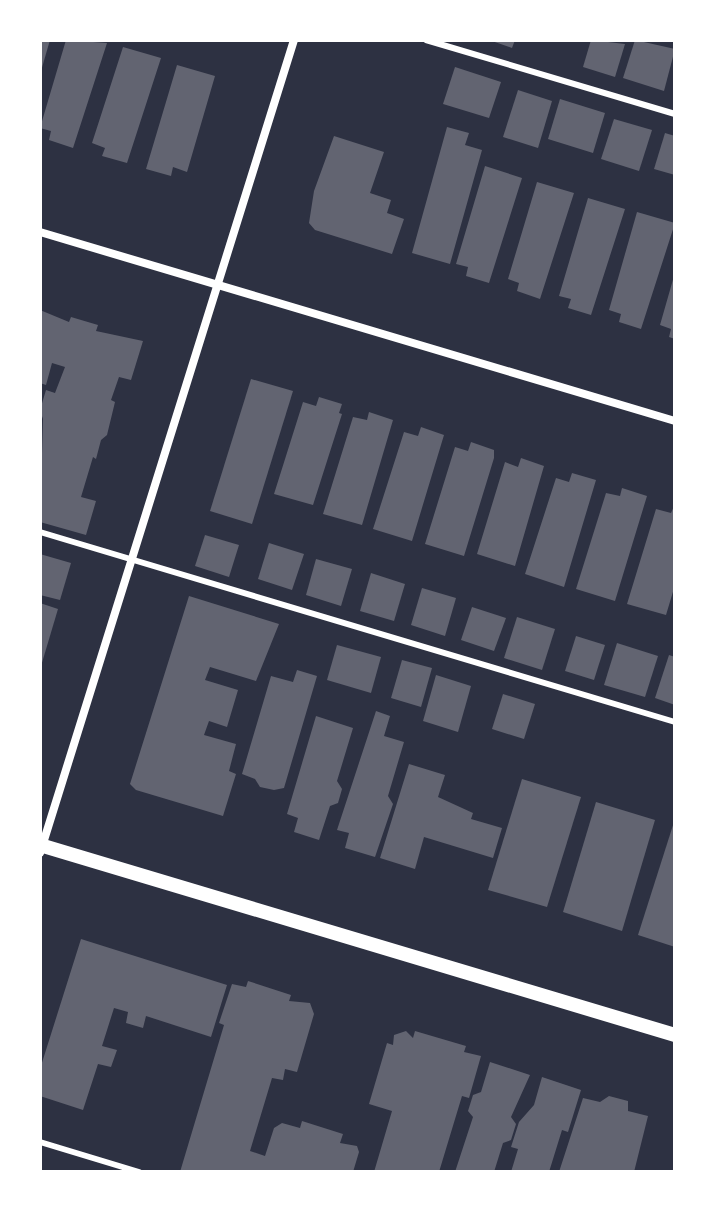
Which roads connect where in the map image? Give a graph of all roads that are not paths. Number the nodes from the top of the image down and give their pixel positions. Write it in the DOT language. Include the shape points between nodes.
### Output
graph roads {
  1 [pos="294,40"];
  2 [pos="426,40"];
  3 [pos="675,114"];
  4 [pos="40,232"];
  5 [pos="218,286"];
  6 [pos="675,421"];
  7 [pos="40,532"];
  8 [pos="132,560"];
  9 [pos="675,722"];
  10 [pos="41,848"];
  11 [pos="675,1035"];
  12 [pos="40,1142"];
  13 [pos="139,1172"];
  1 -- 5 [label="street"];
  2 -- 3 [label="lane"];
  4 -- 5 [label="street"];
  5 -- 6 [label="street"];
  5 -- 8 [label="street"];
  7 -- 8 [label="lane"];
  8 -- 9 [label="lane"];
  8 -- 10 [label="street"];
  10 -- 11 [label="street"];
  12 -- 13 [label="lane"];
}
